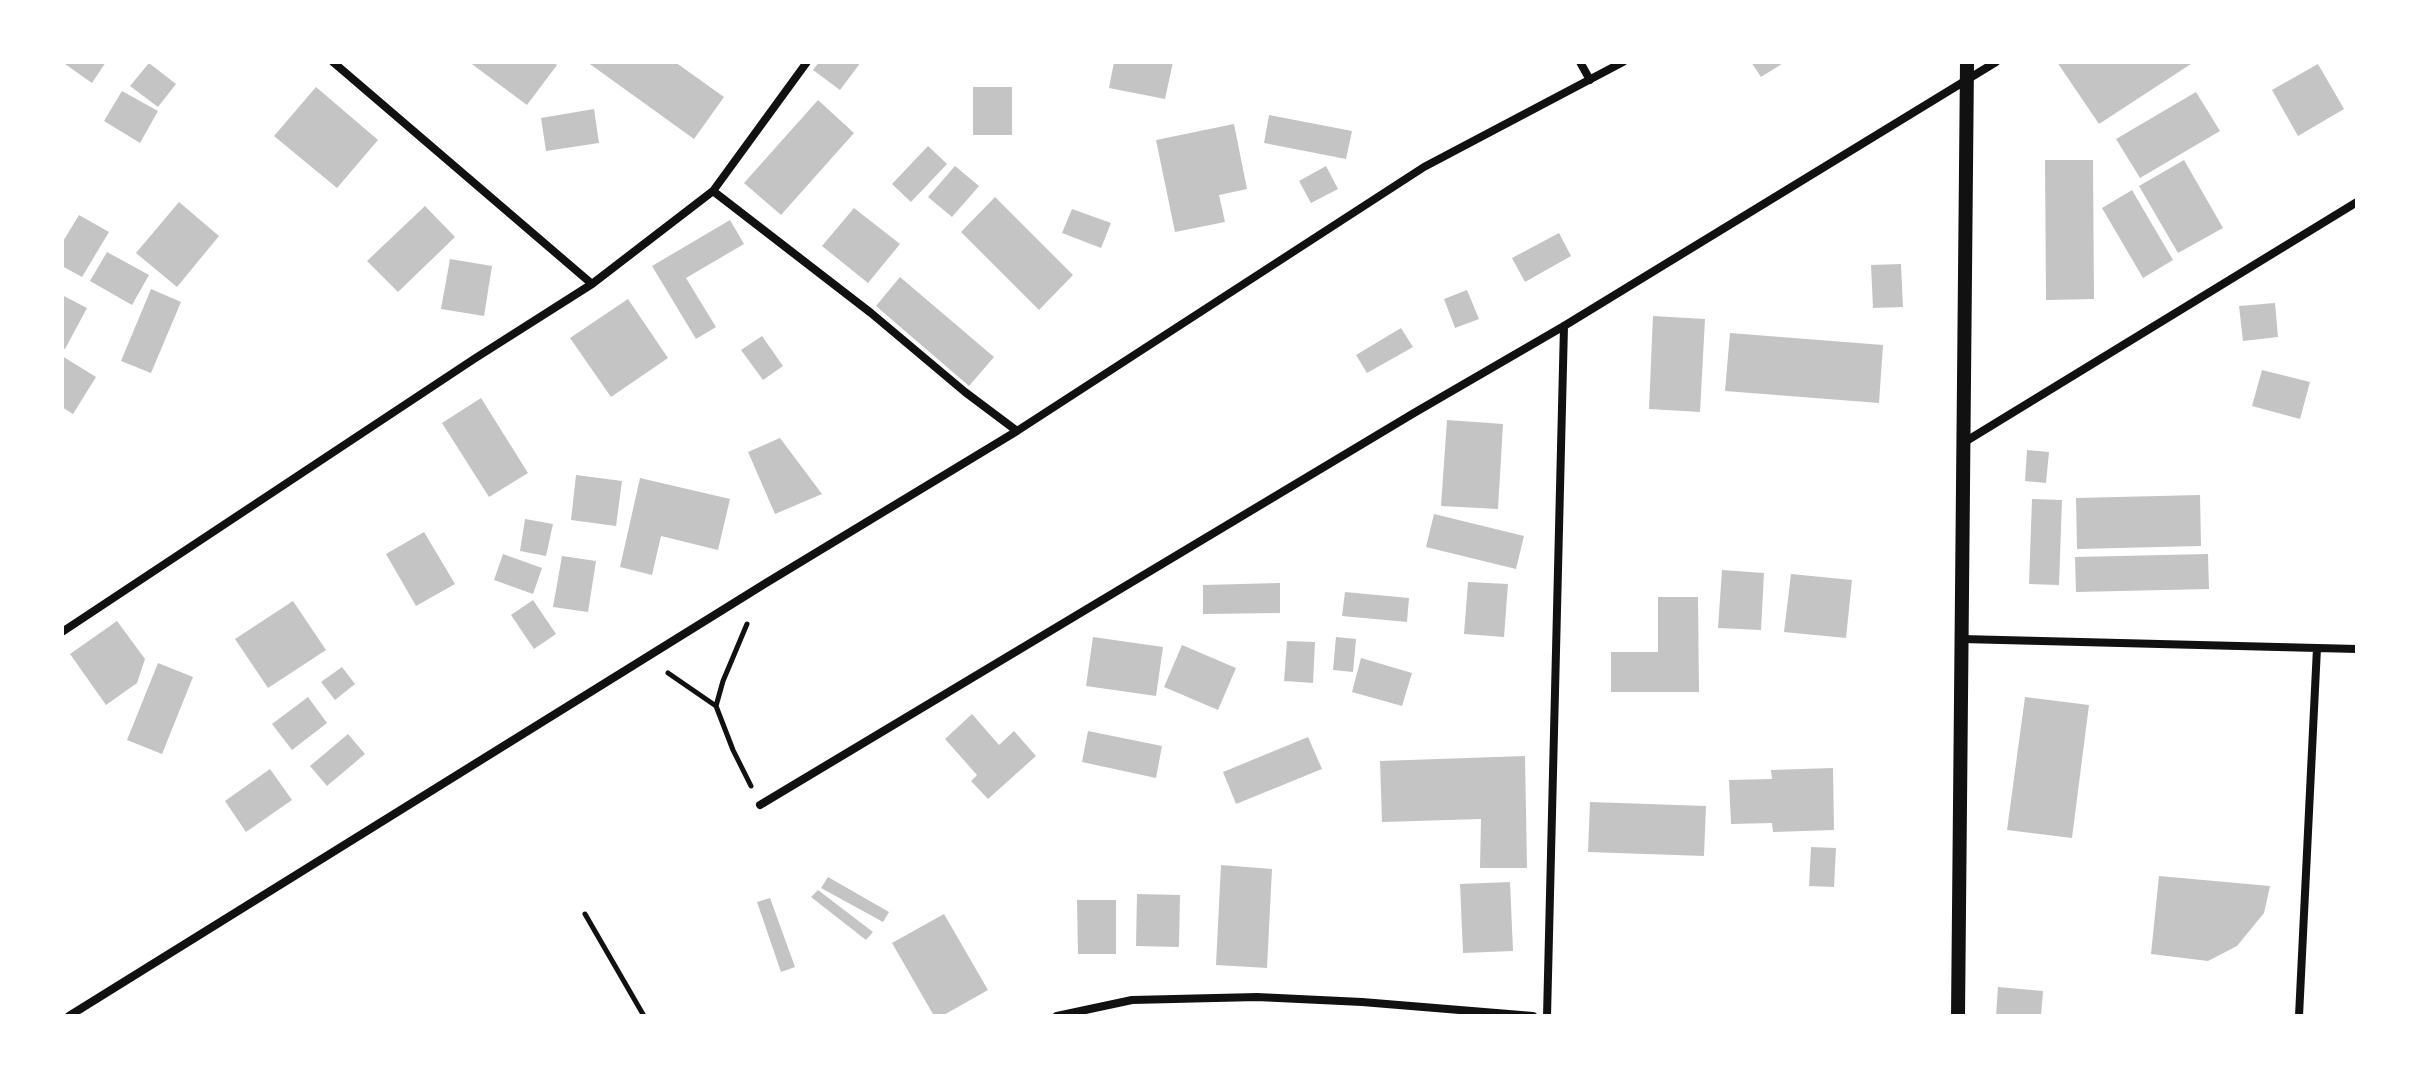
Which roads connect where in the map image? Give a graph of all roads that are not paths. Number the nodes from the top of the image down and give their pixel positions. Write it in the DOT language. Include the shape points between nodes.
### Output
graph roads {
  1 [pos="333,62"];
  2 [pos="807,62"];
  3 [pos="1580,62"];
  4 [pos="1623,62"];
  5 [pos="1967,62"];
  6 [pos="1996,62"];
  7 [pos="1590,80"];
  8 [pos="1967,80"];
  9 [pos="713,191"];
  10 [pos="2357,202"];
  11 [pos="592,284"];
  12 [pos="1564,326"];
  13 [pos="1017,431"];
  14 [pos="1963,443"];
  15 [pos="62,632"];
  16 [pos="1962,639"];
  17 [pos="2317,648"];
  18 [pos="2357,649"];
  19 [pos="760,805"];
  20 [pos="69,1016"];
  21 [pos="1057,1016"];
  22 [pos="1533,1016"];
  23 [pos="1547,1016"];
  24 [pos="1958,1016"];
  25 [pos="2299,1016"];
  1 -- 11 [label="street"];
  2 -- 9 [label="street"];
  3 -- 7 [label="street"];
  4 -- 7 [label="street"];
  5 -- 8 [label="street"];
  6 -- 8 [label="street"];
  7 -- 13 [label="street" via="1424,167"];
  8 -- 12 [label="street"];
  8 -- 14 [label="street"];
  9 -- 11 [label="street"];
  9 -- 13 [label="street"];
  10 -- 14 [label="street"];
  11 -- 15 [label="street"];
  12 -- 19 [label="street"];
  12 -- 23 [label="street"];
  13 -- 20 [label="street"];
  14 -- 16 [label="street"];
  16 -- 17 [label="street"];
  16 -- 24 [label="street"];
  17 -- 18 [label="street"];
  17 -- 25 [label="street"];
  21 -- 22 [label="street" via="1132,1000 1257,997"];
}
